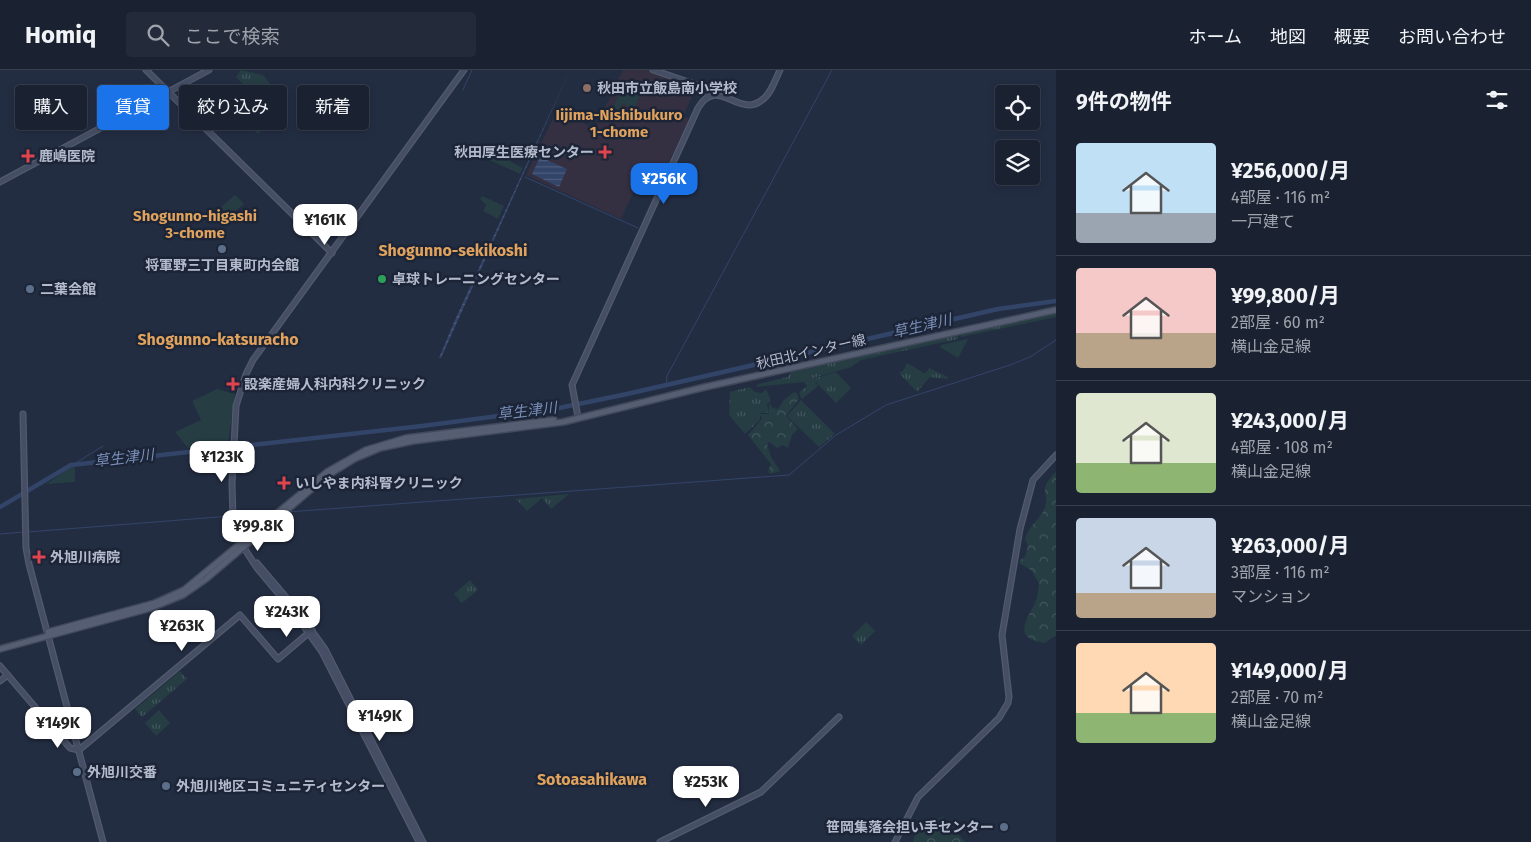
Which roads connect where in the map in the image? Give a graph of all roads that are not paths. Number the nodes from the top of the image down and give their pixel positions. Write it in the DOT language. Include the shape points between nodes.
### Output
graph roads {
  1 [pos="146,70"];
  2 [pos="209,70"];
  3 [pos="464,70"];
  4 [pos="653,70"];
  5 [pos="780,70"];
  6 [pos="162,85"];
  7 [pos="169,91"];
  8 [pos="708,96"];
  9 [pos="97,130"];
  10 [pos="0,182"];
  11 [pos="332,253"];
  12 [pos="1056,310"];
  13 [pos="23,414"];
  14 [pos="578,417"];
  15 [pos="1056,455"];
  16 [pos="242,546"];
  17 [pos="310,631"];
  18 [pos="48,634"];
  19 [pos="0,647"];
  20 [pos="0,666"];
  21 [pos="8,675"];
  22 [pos="0,681"];
  23 [pos="839,717"];
  24 [pos="79,750"];
  25 [pos="103,842"];
  26 [pos="419,842"];
  27 [pos="423,842"];
  28 [pos="660,842"];
  29 [pos="895,842"];
  1 -- 6 [label="street"];
  2 -- 7 [label="street"];
  3 -- 11 [label="street"];
  4 -- 8 [label="street" via="706,88"];
  5 -- 8 [label="street" via="766,95 755,104 740,104 719,95"];
  7 -- 11 [label="street"];
  8 -- 14 [label="street" via="698,108 572,385"];
  9 -- 10 [label="street"];
  11 -- 16 [label="street" via="253,360 236,406 232,516"];
  12 -- 14 [label="main road, 秋田北インター線"];
  13 -- 18 [label="street" via="29,564"];
  14 -- 16 [label="main road, 秋田北インター線" via="539,426 409,441 380,448 336,470"];
  15 -- 29 [label="street" via="1033,480 1015,556 1002,635 1008,704 999,718 918,797"];
  16 -- 17 [label="street"];
  16 -- 18 [label="main road, 秋田北インター線" via="197,586 171,601"];
  17 -- 24 [label="street" via="278,659 240,616"];
  17 -- 26 [label="street" via="338,678"];
  17 -- 27 [label="street" via="340,676"];
  18 -- 19 [label="main road, 秋田北インター線"];
  18 -- 24 [label="street"];
  20 -- 21 [label="street"];
  21 -- 22 [label="street"];
  21 -- 24 [label="street" via="70,748"];
  23 -- 28 [label="street" via="761,792"];
  24 -- 25 [label="street"];
}
